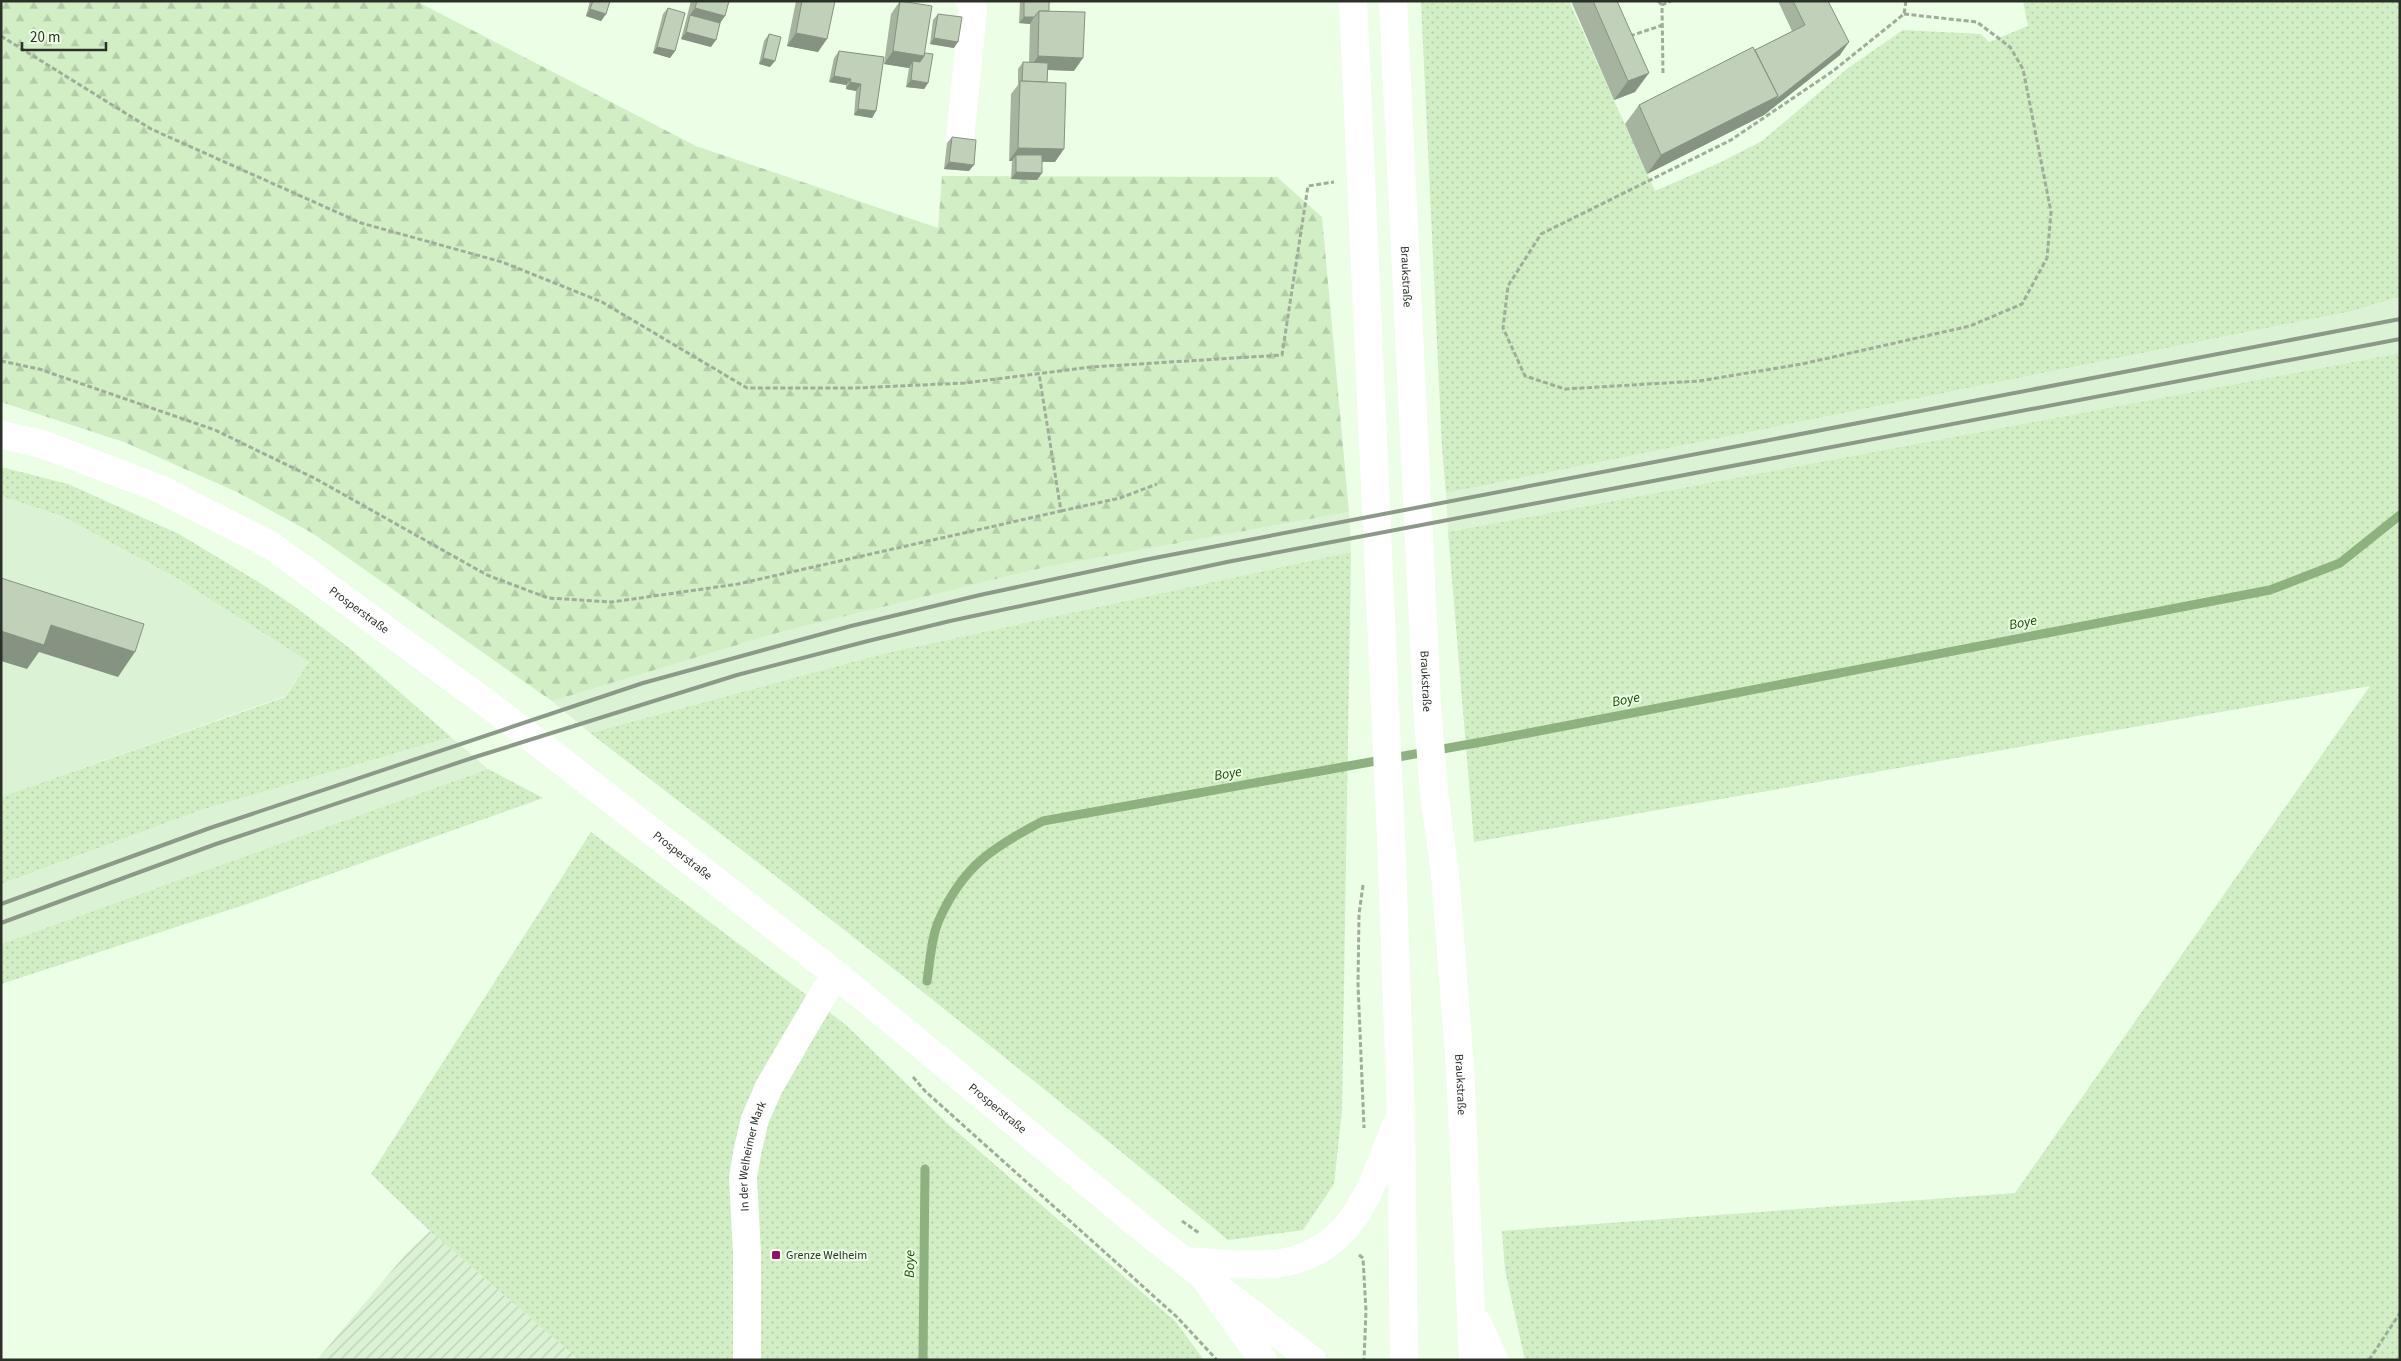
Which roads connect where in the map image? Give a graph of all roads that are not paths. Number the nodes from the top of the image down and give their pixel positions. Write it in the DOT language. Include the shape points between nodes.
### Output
graph roads {
  1 [pos="970,1"];
  2 [pos="1353,1"];
  3 [pos="1393,1"];
  4 [pos="960,139"];
  5 [pos="1,435"];
  6 [pos="838,976"];
  7 [pos="1401,1114"];
  8 [pos="1193,1267"];
  9 [pos="1472,1311"];
  10 [pos="747,1360"];
  11 [pos="1263,1360"];
  12 [pos="1312,1360"];
  13 [pos="1404,1360"];
  14 [pos="1473,1360"];
  15 [pos="1494,1360"];
  1 -- 4 [label="main road" via="973,9"];
  2 -- 7 [label="main road" via="1390,798"];
  3 -- 9 [label="main road, Braukstraße" via="1427,705 1445,873 1460,1068"];
  5 -- 6 [label="main road, Prosperstraße" via="42,444 158,488 272,546 497,711"];
  6 -- 8 [label="main road, Prosperstraße"];
  6 -- 10 [label="main road, In der Welheimer Mark" via="825,991 769,1087 755,1119 743,1178"];
  7 -- 8 [label="main road" via="1365,1202 1350,1224 1320,1249 1295,1260 1271,1264"];
  7 -- 13 [label="main road"];
  8 -- 11 [label="main road"];
  8 -- 12 [label="main road, Prosperstraße"];
  9 -- 14 [label="main road, Braukstraße"];
  9 -- 15 [label="main road"];
}
